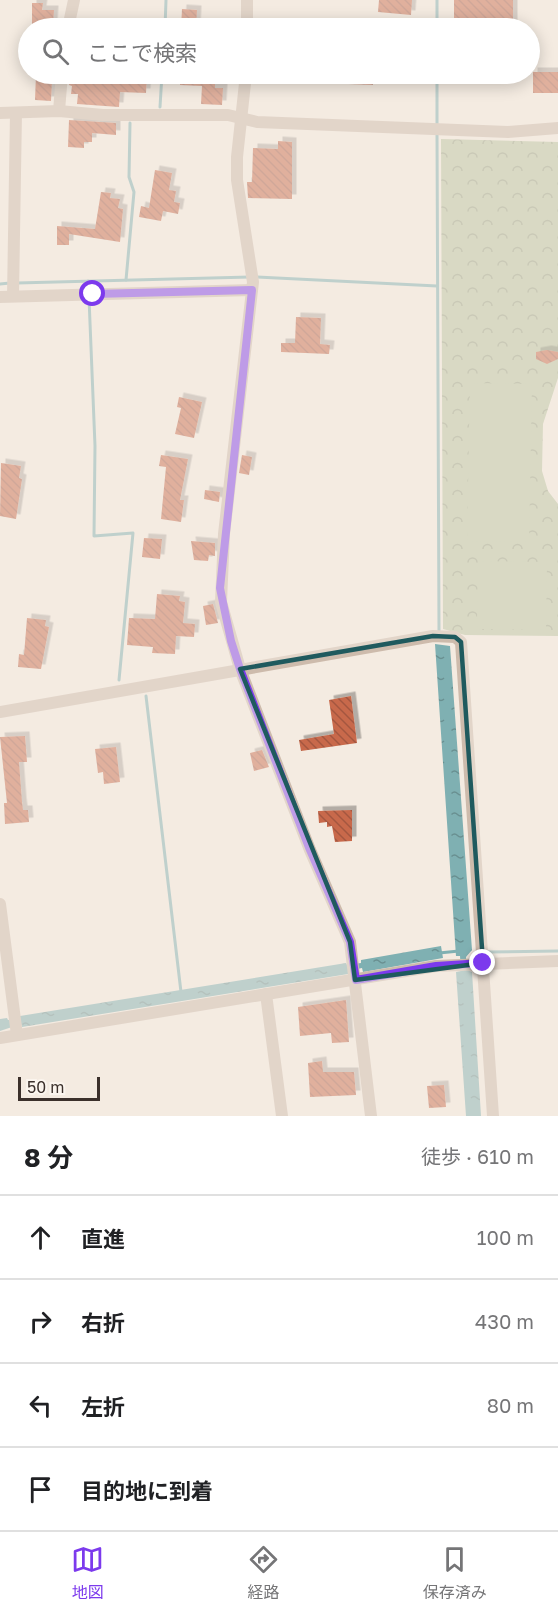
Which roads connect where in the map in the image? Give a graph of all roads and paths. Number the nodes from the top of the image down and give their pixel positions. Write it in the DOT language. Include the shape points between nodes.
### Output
graph roads {
  1 [pos="74,0"];
  2 [pos="247,0"];
  3 [pos="70,18"];
  4 [pos="247,18"];
  5 [pos="61,84"];
  6 [pos="245,84"];
  7 [pos="59,111"];
  8 [pos="0,113"];
  9 [pos="16,113"];
  10 [pos="242,118"];
  11 [pos="558,128"];
  12 [pos="252,282"];
  13 [pos="10,290"];
  14 [pos="240,669"];
  15 [pos="0,712"];
  16 [pos="0,904"];
  17 [pos="558,962"];
  18 [pos="483,963"];
  19 [pos="355,971"];
  20 [pos="266,994"];
  21 [pos="16,1027"];
  22 [pos="0,1038"];
  23 [pos="282,1116"];
  24 [pos="371,1116"];
  25 [pos="493,1116"];
  1 -- 3 [label="street"];
  2 -- 4 [label="street"];
  5 -- 7 [label="street"];
  6 -- 10 [label="street"];
  7 -- 9 [label="street"];
  7 -- 10 [label="street"];
  8 -- 9 [label="street"];
  9 -- 13 [label="street"];
  10 -- 11 [label="street" via="257,122 508,132"];
  10 -- 12 [label="street" via="237,180"];
  12 -- 13 [label="street" via="88,295"];
  12 -- 14 [label="street" via="220,588"];
  14 -- 15 [label="street"];
  14 -- 18 [label="street" via="439,636 461,642"];
  14 -- 19 [label="street" via="350,942"];
  16 -- 21 [label="street"];
  17 -- 18 [label="street"];
  18 -- 19 [label="street"];
  18 -- 25 [label="street"];
  19 -- 20 [label="street"];
  19 -- 24 [label="street"];
  20 -- 21 [label="street"];
  20 -- 23 [label="street"];
  21 -- 22 [label="street"];
}
